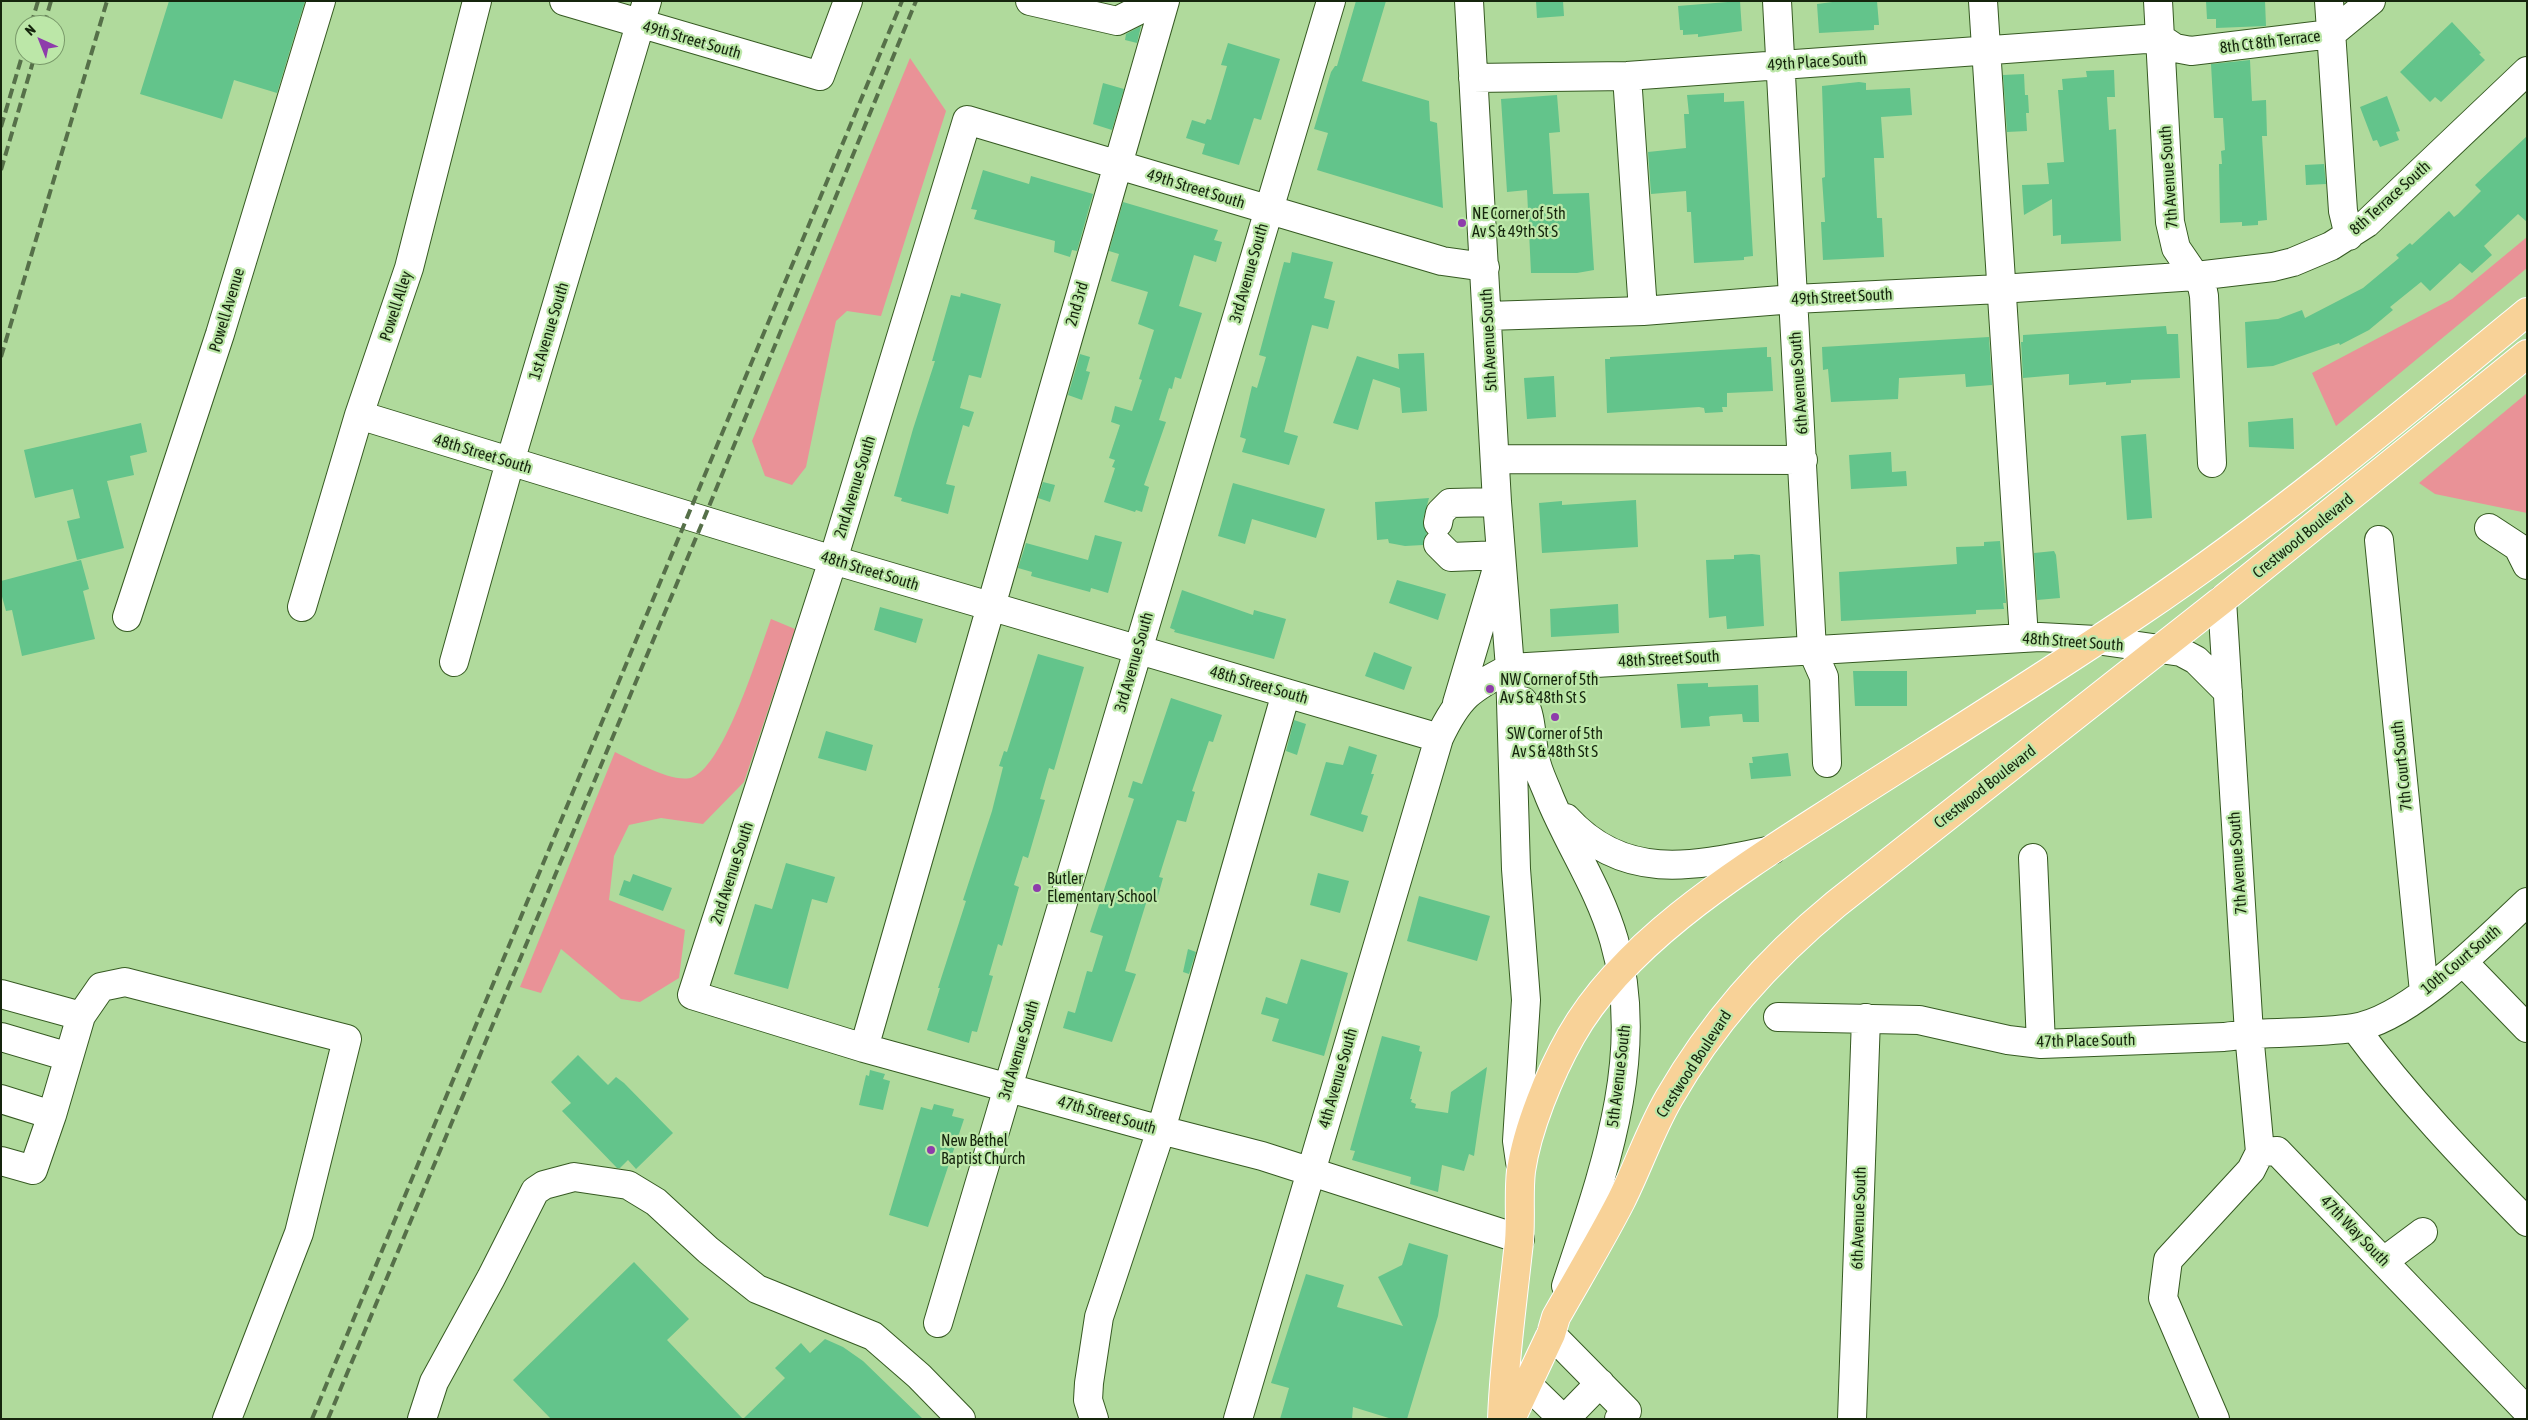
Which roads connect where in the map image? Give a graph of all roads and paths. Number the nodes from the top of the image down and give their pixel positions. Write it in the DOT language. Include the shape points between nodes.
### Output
graph roads {
  1 [pos="321,1"];
  2 [pos="477,1"];
  3 [pos="564,1"];
  4 [pos="848,1"];
  5 [pos="1030,1"];
  6 [pos="1142,1"];
  7 [pos="1165,1"];
  8 [pos="1331,1"];
  9 [pos="1469,1"];
  10 [pos="1777,1"];
  11 [pos="1983,1"];
  12 [pos="2158,1"];
  13 [pos="2329,1"];
  14 [pos="2371,1"];
  15 [pos="644,13"];
  16 [pos="2332,34"];
  17 [pos="2160,38"];
  18 [pos="1986,50"];
  19 [pos="1781,64"];
  20 [pos="2527,72"];
  21 [pos="1627,76"];
  22 [pos="1473,78"];
  23 [pos="967,120"];
  24 [pos="1117,165"];
  25 [pos="1268,210"];
  26 [pos="2349,236"];
  27 [pos="1485,267"];
  28 [pos="2196,276"];
  29 [pos="2000,289"];
  30 [pos="1794,299"];
  31 [pos="1643,311"];
  32 [pos="2527,312"];
  33 [pos="1487,316"];
  34 [pos="2527,354"];
  35 [pos="359,415"];
  36 [pos="1495,460"];
  37 [pos="1804,460"];
  38 [pos="510,462"];
  39 [pos="2212,463"];
  40 [pos="1497,502"];
  41 [pos="2489,528"];
  42 [pos="2379,540"];
  43 [pos="1501,555"];
  44 [pos="833,560"];
  45 [pos="2527,565"];
  46 [pos="2222,600"];
  47 [pos="302,607"];
  48 [pos="991,607"];
  49 [pos="127,617"];
  50 [pos="2024,638"];
  51 [pos="2096,640"];
  52 [pos="1138,650"];
  53 [pos="1812,650"];
  54 [pos="2157,650"];
  55 [pos="454,662"];
  56 [pos="1510,673"];
  57 [pos="2228,692"];
  58 [pos="1286,693"];
  59 [pos="1457,703"];
  60 [pos="1439,738"];
  61 [pos="1827,763"];
  62 [pos="1550,797"];
  63 [pos="1774,849"];
  64 [pos="2033,858"];
  65 [pos="2527,902"];
  66 [pos="2463,962"];
  67 [pos="1621,970"];
  68 [pos="2424,992"];
  69 [pos="1,994"];
  70 [pos="692,995"];
  71 [pos="2392,1013"];
  72 [pos="81,1016"];
  73 [pos="1778,1017"];
  74 [pos="1866,1018"];
  75 [pos="2355,1028"];
  76 [pos="2527,1028"];
  77 [pos="2249,1033"];
  78 [pos="1,1037"];
  79 [pos="2041,1044"];
  80 [pos="864,1048"];
  81 [pos="69,1057"];
  82 [pos="1009,1088"];
  83 [pos="1,1099"];
  84 [pos="52,1114"];
  85 [pos="1161,1130"];
  86 [pos="2260,1152"];
  87 [pos="1,1160"];
  88 [pos="1521,1171"];
  89 [pos="1310,1172"];
  90 [pos="2527,1222"];
  91 [pos="2423,1232"];
  92 [pos="1520,1240"];
  93 [pos="2384,1261"];
  94 [pos="938,1322"];
  95 [pos="1554,1326"];
  96 [pos="1600,1383"];
  97 [pos="1527,1384"];
  98 [pos="2527,1411"];
  99 [pos="227,1419"];
  100 [pos="422,1419"];
  101 [pos="961,1419"];
  102 [pos="1094,1419"];
  103 [pos="1238,1419"];
  104 [pos="1502,1419"];
  105 [pos="1511,1419"];
  106 [pos="1564,1419"];
  107 [pos="1620,1419"];
  108 [pos="1852,1419"];
  109 [pos="2215,1419"];
  1 -- 49 [label="street, Powell Avenue" via="220,334"];
  2 -- 35 [label="street, Powell Alley" via="409,268"];
  3 -- 15 [label="street, 49th Street South"];
  4 -- 15 [label="street, 49th Street South" via="820,76"];
  5 -- 6 [label="street" via="1117,21 1139,10"];
  7 -- 24 [label="street, 2nd 3rd"];
  8 -- 25 [label="street, 3rd Avenue South"];
  9 -- 22 [label="street, 5th Avenue South"];
  10 -- 19 [label="street, 6th Avenue South"];
  11 -- 18 [label="street"];
  12 -- 17 [label="street, 7th Avenue South"];
  13 -- 16 [label="street"];
  14 -- 16 [label="street, 8th Ct 8th Terrace"];
  15 -- 38 [label="street, 1st Avenue South"];
  16 -- 17 [label="street, 8th Ct 8th Terrace" via="2191,52 2175,48"];
  16 -- 26 [label="street" via="2343,211"];
  17 -- 18 [label="street, 49th Place South"];
  17 -- 28 [label="street, 7th Avenue South" via="2170,222 2176,248"];
  18 -- 19 [label="street, 49th Place South"];
  18 -- 29 [label="street"];
  19 -- 21 [label="street, 49th Place South"];
  19 -- 30 [label="street, 6th Avenue South"];
  20 -- 26 [label="street, 8th Terrace South"];
  21 -- 22 [label="street, 49th Place South"];
  21 -- 31 [label="street"];
  22 -- 27 [label="street, 5th Avenue South"];
  23 -- 24 [label="street, 49th Street South"];
  23 -- 44 [label="street, 2nd Avenue South"];
  24 -- 25 [label="street, 49th Street South"];
  24 -- 48 [label="street, 2nd 3rd"];
  25 -- 27 [label="street, 49th Street South" via="1442,262"];
  25 -- 52 [label="street, 3rd Avenue South"];
  26 -- 28 [label="street, 8th Terrace South" via="2293,262"];
  27 -- 33 [label="street, 5th Avenue South"];
  28 -- 29 [label="street, 49th Street South"];
  28 -- 39 [label="street, 7th Avenue South" via="2204,296"];
  29 -- 30 [label="street, 49th Street South"];
  29 -- 50 [label="street"];
  30 -- 31 [label="street, 49th Street South"];
  30 -- 37 [label="street, 6th Avenue South"];
  31 -- 33 [label="street, 49th Street South"];
  32 -- 51 [label="main road, Crestwood Boulevard" via="2248,535 2175,589"];
  33 -- 36 [label="street, 5th Avenue South"];
  34 -- 46 [label="main road, Crestwood Boulevard"];
  35 -- 38 [label="street, 48th Street South"];
  35 -- 47 [label="street, Powell Alley"];
  36 -- 37 [label="street"];
  36 -- 40 [label="street, 5th Avenue South"];
  37 -- 53 [label="street, 6th Avenue South"];
  38 -- 44 [label="street, 48th Street South"];
  38 -- 55 [label="street, 1st Avenue South"];
  40 -- 43 [label="street, 5th Avenue South"];
  40 -- 43 [label="street" via="1450,503 1440,513 1438,534 1451,557"];
  41 -- 45 [label="street" via="2518,547"];
  42 -- 68 [label="street, 7th Court South"];
  43 -- 56 [label="street, 5th Avenue South"];
  43 -- 59 [label="street"];
  44 -- 48 [label="street, 48th Street South"];
  44 -- 70 [label="street, 2nd Avenue South"];
  46 -- 54 [label="main road, Crestwood Boulevard"];
  46 -- 57 [label="street, 7th Avenue South"];
  48 -- 52 [label="street, 48th Street South"];
  48 -- 80 [label="street, 2nd 3rd"];
  50 -- 51 [label="street, 48th Street South"];
  50 -- 53 [label="street, 48th Street South"];
  51 -- 54 [label="street, 48th Street South"];
  51 -- 63 [label="main road, Crestwood Boulevard"];
  52 -- 58 [label="street, 48th Street South"];
  52 -- 82 [label="street, 3rd Avenue South"];
  53 -- 56 [label="street, 48th Street South"];
  53 -- 61 [label="street, 6th Avenue South" via="1824,677"];
  54 -- 57 [label="street" via="2181,652 2196,660"];
  54 -- 95 [label="main road, Crestwood Boulevard" via="1808,928 1755,980 1708,1037 1668,1099 1622,1200"];
  56 -- 59 [label="street, 48th Street South" via="1481,684"];
  56 -- 62 [label="street, 5th Avenue South" via="1526,705 1535,759"];
  56 -- 88 [label="street, 5th Avenue South" via="1516,869 1526,1000 1517,1141"];
  57 -- 77 [label="street, 7th Avenue South"];
  58 -- 60 [label="street, 48th Street South"];
  58 -- 85 [label="street"];
  59 -- 60 [label="street, 48th Street South"];
  60 -- 89 [label="street, 4th Avenue South"];
  62 -- 63 [label="street" via="1588,839 1613,854 1640,863 1686,865"];
  62 -- 67 [label="street, 5th Avenue South" via="1602,903"];
  63 -- 67 [label="main road, Crestwood Boulevard" via="1683,915"];
  64 -- 79 [label="street"];
  65 -- 66 [label="street, 10th Court South"];
  66 -- 68 [label="street, 10th Court South"];
  66 -- 76 [label="street"];
  67 -- 88 [label="main road, Crestwood Boulevard" via="1592,1004 1555,1067"];
  67 -- 95 [label="street, 5th Avenue South" via="1626,1025 1620,1097 1603,1170"];
  68 -- 71 [label="street, 10th Court South"];
  69 -- 72 [label="street"];
  70 -- 80 [label="street, 47th Street South"];
  71 -- 75 [label="street, 47th Place South"];
  72 -- 81 [label="street"];
  72 -- 99 [label="street" via="101,987 125,982 347,1039 299,1233"];
  73 -- 74 [label="street, 47th Place South"];
  74 -- 79 [label="street, 47th Place South" via="1919,1020"];
  74 -- 108 [label="street, 6th Avenue South"];
  75 -- 77 [label="street, 47th Place South"];
  75 -- 90 [label="street" via="2445,1136"];
  77 -- 79 [label="street, 47th Place South" via="2224,1037"];
  77 -- 86 [label="street"];
  78 -- 81 [label="street"];
  80 -- 82 [label="street, 47th Street South"];
  81 -- 84 [label="street"];
  82 -- 85 [label="street, 47th Street South"];
  82 -- 94 [label="street, 3rd Avenue South"];
  83 -- 84 [label="street"];
  84 -- 87 [label="street" via="33,1170"];
  85 -- 89 [label="street, 47th Street South"];
  85 -- 102 [label="street" via="1099,1317 1088,1400"];
  86 -- 93 [label="street, 47th Way South" via="2278,1150"];
  86 -- 109 [label="street" via="2251,1170 2168,1260 2163,1298"];
  88 -- 92 [label="main road, 5th Avenue South"];
  89 -- 92 [label="street, 47th Street South"];
  89 -- 103 [label="street, 4th Avenue South"];
  91 -- 93 [label="street"];
  92 -- 104 [label="main road, 5th Avenue South"];
  93 -- 98 [label="street, 47th Way South"];
  95 -- 96 [label="street"];
  95 -- 97 [label="main road, 5th Avenue South"];
  96 -- 106 [label="street"];
  96 -- 107 [label="street" via="1627,1411"];
  97 -- 105 [label="main road, 5th Avenue South"];
  97 -- 106 [label="street"];
  100 -- 101 [label="street" via="434,1382 534,1191 574,1177 628,1185 656,1202 757,1289 872,1336 919,1376"];
}
